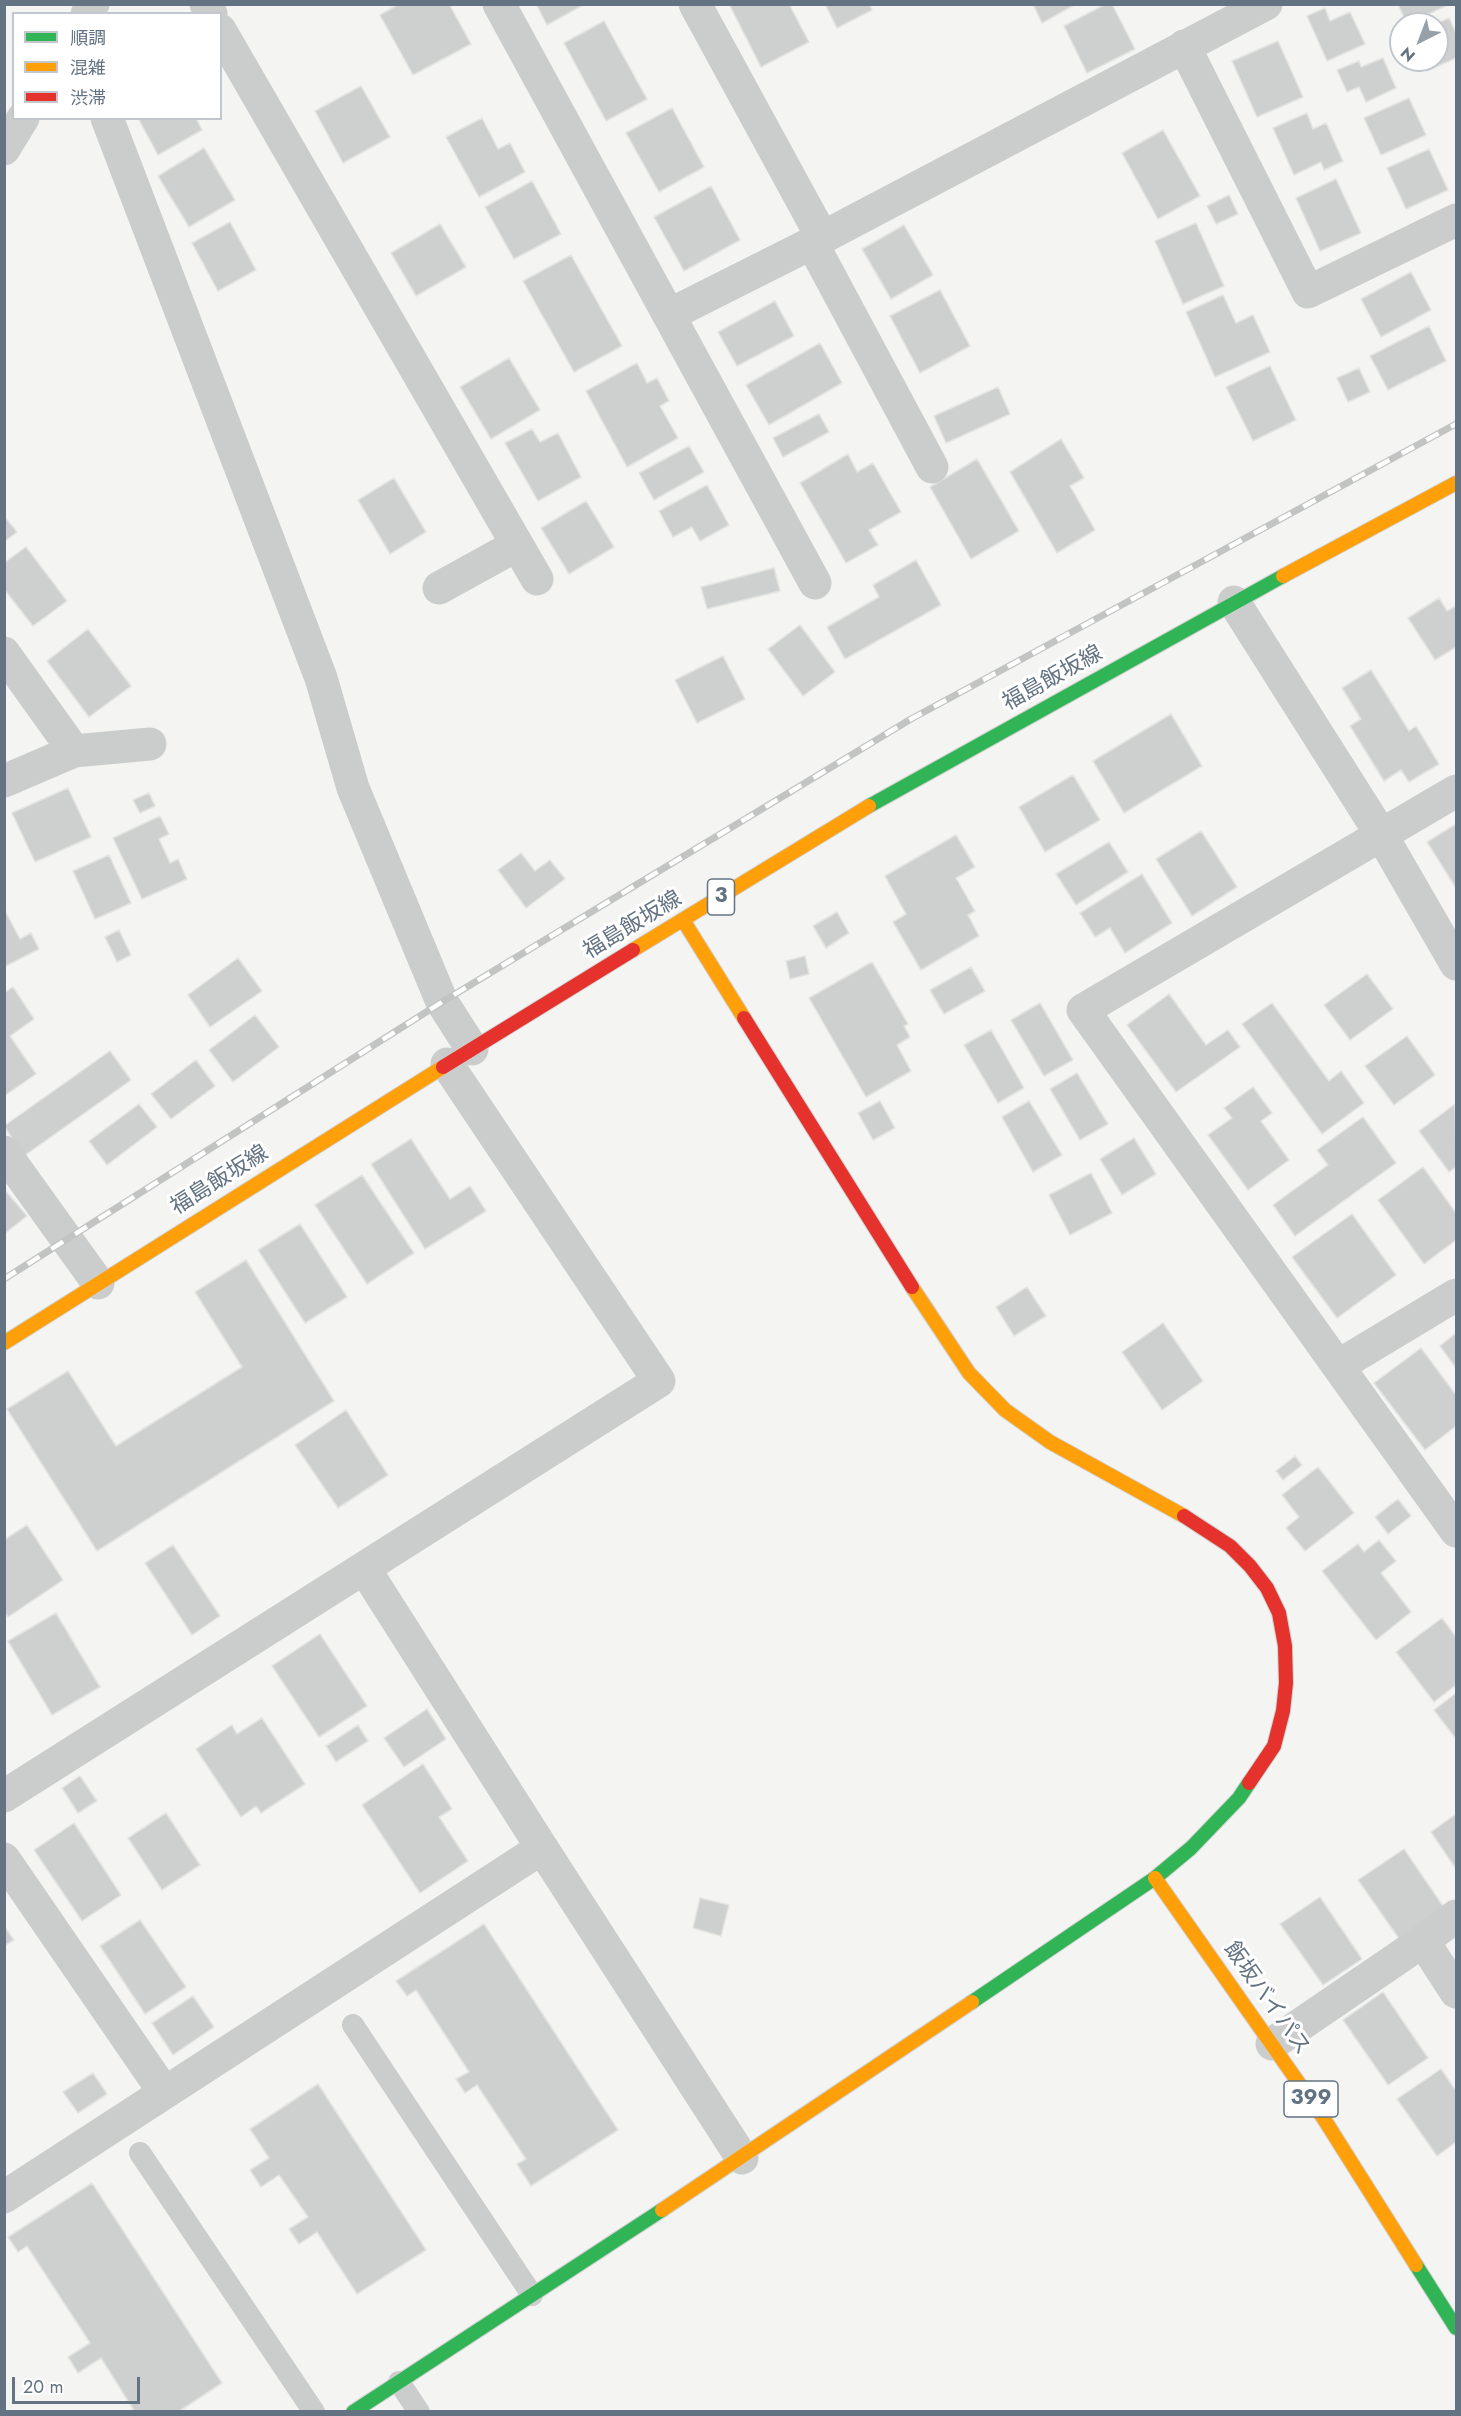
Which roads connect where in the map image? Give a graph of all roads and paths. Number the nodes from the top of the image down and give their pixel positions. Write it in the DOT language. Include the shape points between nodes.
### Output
graph roads {
  1 [pos="500,4"];
  2 [pos="695,4"];
  3 [pos="1266,4"];
  4 [pos="222,33"];
  5 [pos="1184,46"];
  6 [pos="22,120"];
  7 [pos="108,120"];
  8 [pos="4,149"];
  9 [pos="1456,220"];
  10 [pos="817,240"];
  11 [pos="669,315"];
  12 [pos="932,467"];
  13 [pos="1456,483"];
  14 [pos="517,546"];
  15 [pos="537,579"];
  16 [pos="815,583"];
  17 [pos="440,588"];
  18 [pos="1234,602"];
  19 [pos="4,653"];
  20 [pos="150,744"];
  21 [pos="74,751"];
  22 [pos="4,781"];
  23 [pos="1456,791"];
  24 [pos="1382,836"];
  25 [pos="683,920"];
  26 [pos="1456,964"];
  27 [pos="460,1056"];
  28 [pos="4,1152"];
  29 [pos="98,1282"];
  30 [pos="1456,1295"];
  31 [pos="4,1343"];
  32 [pos="1338,1366"];
  33 [pos="1456,1531"];
  34 [pos="364,1568"];
  35 [pos="4,1796"];
  36 [pos="542,1848"];
  37 [pos="4,1859"];
  38 [pos="1155,1878"];
  39 [pos="1456,1916"];
  40 [pos="1422,1941"];
  41 [pos="1456,1992"];
  42 [pos="353,2025"];
  43 [pos="1272,2044"];
  44 [pos="164,2092"];
  45 [pos="140,2153"];
  46 [pos="742,2158"];
  47 [pos="4,2197"];
  48 [pos="532,2295"];
  49 [pos="1456,2328"];
  50 [pos="399,2382"];
  51 [pos="314,2412"];
  52 [pos="353,2412"];
  53 [pos="420,2412"];
  1 -- 11 [label="street"];
  2 -- 10 [label="street"];
  3 -- 5 [label="street"];
  4 -- 14 [label="street"];
  5 -- 9 [label="street" via="1308,292"];
  5 -- 10 [label="street"];
  6 -- 8 [label="street"];
  7 -- 27 [label="street" via="321,678 353,788 442,1002"];
  10 -- 11 [label="street"];
  10 -- 12 [label="street"];
  11 -- 16 [label="street"];
  13 -- 18 [label="main road, 福島飯坂線 / 3"];
  14 -- 15 [label="street"];
  14 -- 17 [label="street"];
  18 -- 24 [label="street"];
  18 -- 25 [label="main road, 福島飯坂線 / 3" via="861,810"];
  19 -- 21 [label="street"];
  20 -- 21 [label="street"];
  21 -- 22 [label="street"];
  23 -- 24 [label="street"];
  24 -- 26 [label="street"];
  24 -- 32 [label="street" via="1083,1010"];
  25 -- 27 [label="main road, 福島飯坂線 / 3"];
  25 -- 38 [label="main road" via="969,1373 1005,1410 1050,1442 1222,1540 1267,1588 1279,1613 1287,1683 1274,1746 1239,1798 1191,1848"];
  27 -- 29 [label="main road, 福島飯坂線 / 3"];
  27 -- 34 [label="street" via="658,1381"];
  28 -- 29 [label="street"];
  29 -- 31 [label="main road, 福島飯坂線 / 3"];
  30 -- 32 [label="street"];
  32 -- 33 [label="street"];
  34 -- 35 [label="street"];
  34 -- 36 [label="street"];
  36 -- 44 [label="street"];
  36 -- 46 [label="street"];
  37 -- 44 [label="street"];
  38 -- 43 [label="main road, 飯坂バイパス / 399"];
  38 -- 46 [label="main road"];
  39 -- 40 [label="street"];
  40 -- 41 [label="street"];
  40 -- 43 [label="street"];
  42 -- 48 [label="lane"];
  43 -- 49 [label="main road, 飯坂バイパス / 399"];
  44 -- 47 [label="street"];
  45 -- 51 [label="lane"];
  46 -- 48 [label="main road"];
  48 -- 50 [label="main road"];
  50 -- 52 [label="main road"];
  50 -- 53 [label="lane"];
}
